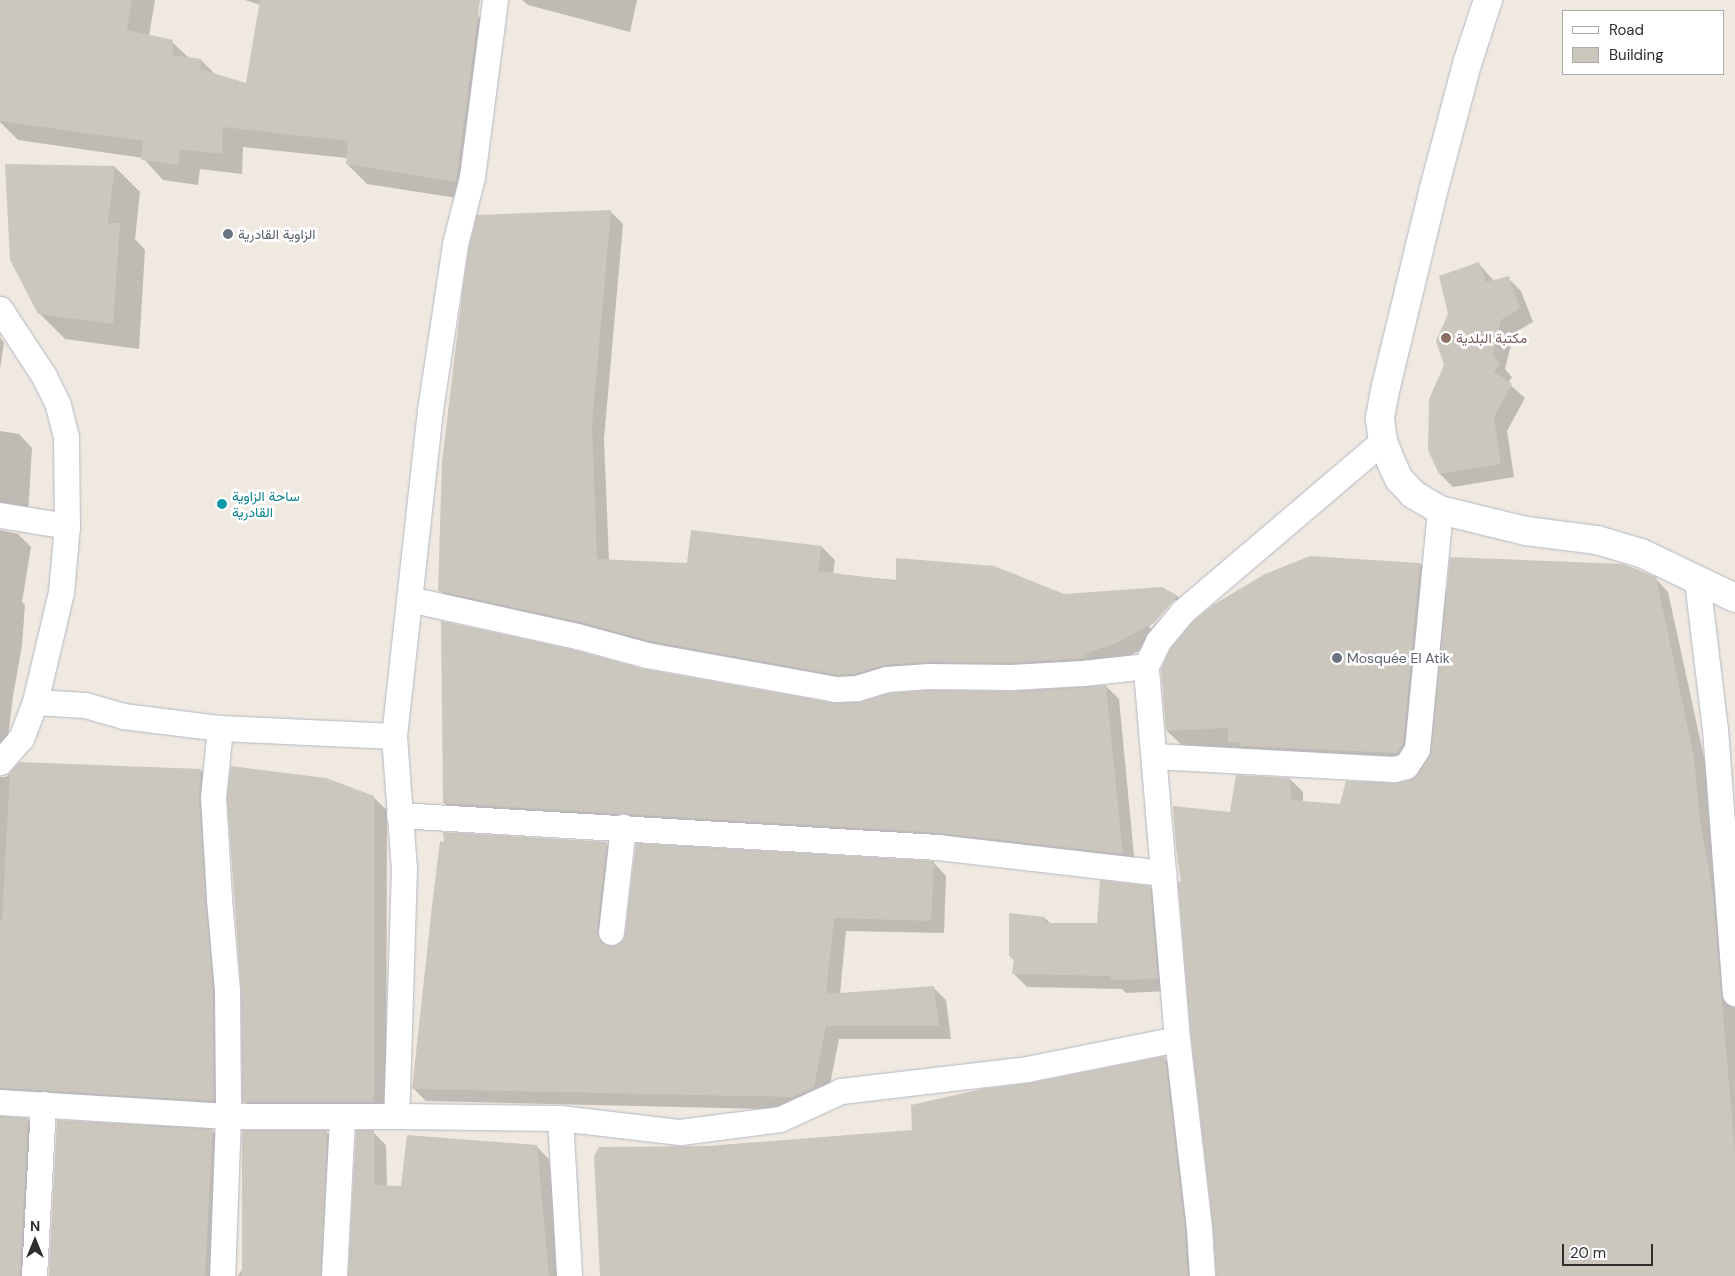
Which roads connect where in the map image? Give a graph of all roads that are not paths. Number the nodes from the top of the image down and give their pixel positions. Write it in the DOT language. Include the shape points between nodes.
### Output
graph roads {
  1 [pos="494,0"];
  2 [pos="1488,0"];
  3 [pos="0,309"];
  4 [pos="1383,442"];
  5 [pos="1440,510"];
  6 [pos="0,514"];
  7 [pos="67,526"];
  8 [pos="1697,581"];
  9 [pos="1735,598"];
  10 [pos="408,599"];
  11 [pos="1146,666"];
  12 [pos="35,702"];
  13 [pos="220,728"];
  14 [pos="394,736"];
  15 [pos="1155,756"];
  16 [pos="0,762"];
  17 [pos="399,815"];
  18 [pos="623,827"];
  19 [pos="1164,873"];
  20 [pos="1732,923"];
  21 [pos="611,932"];
  22 [pos="1735,993"];
  23 [pos="1177,1039"];
  24 [pos="0,1102"];
  25 [pos="43,1104"];
  26 [pos="228,1116"];
  27 [pos="396,1116"];
  28 [pos="342,1117"];
  29 [pos="560,1118"];
  30 [pos="34,1276"];
  31 [pos="222,1276"];
  32 [pos="334,1276"];
  33 [pos="569,1276"];
  34 [pos="1202,1276"];
  1 -- 10 [label="street" via="472,178 455,244 432,401"];
  2 -- 4 [label="street" via="1435,183 1386,386 1380,418"];
  3 -- 7 [label="street" via="44,376 58,405 66,437"];
  4 -- 5 [label="street" via="1400,478 1413,494"];
  4 -- 11 [label="street" via="1182,612 1158,641"];
  5 -- 8 [label="street" via="1526,531 1597,540 1641,553"];
  5 -- 15 [label="street" via="1417,749 1406,766 1394,769"];
  6 -- 7 [label="street"];
  7 -- 12 [label="street" via="61,592"];
  8 -- 9 [label="street"];
  8 -- 20 [label="street" via="1715,729"];
  10 -- 11 [label="street" via="577,636 647,655 836,689 857,688 886,678 1011,678"];
  10 -- 14 [label="street"];
  11 -- 15 [label="street"];
  12 -- 13 [label="street" via="85,705 123,716"];
  12 -- 16 [label="street" via="21,738"];
  13 -- 14 [label="street"];
  13 -- 26 [label="street" via="213,797 227,991"];
  14 -- 17 [label="street"];
  15 -- 19 [label="street"];
  17 -- 18 [label="street"];
  17 -- 27 [label="street" via="404,868"];
  18 -- 19 [label="street" via="938,847"];
  18 -- 21 [label="street"];
  19 -- 23 [label="street"];
  20 -- 22 [label="street"];
  23 -- 29 [label="street" via="1027,1069 841,1091 780,1119 680,1132"];
  23 -- 34 [label="street" via="1200,1228"];
  24 -- 25 [label="street"];
  25 -- 26 [label="street"];
  25 -- 30 [label="street"];
  26 -- 28 [label="street"];
  26 -- 31 [label="street"];
  27 -- 28 [label="street"];
  27 -- 29 [label="street"];
  28 -- 32 [label="street"];
  29 -- 33 [label="street"];
}
